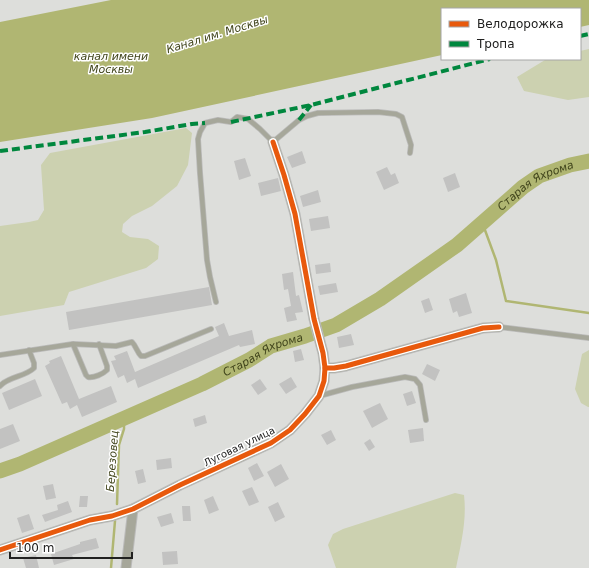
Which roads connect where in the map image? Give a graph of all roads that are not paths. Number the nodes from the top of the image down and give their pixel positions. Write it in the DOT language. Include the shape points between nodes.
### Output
graph roads {
  1 [pos="273,142"];
  2 [pos="410,154"];
  3 [pos="216,302"];
  4 [pos="499,327"];
  5 [pos="211,329"];
  6 [pos="589,338"];
  7 [pos="73,344"];
  8 [pos="99,344"];
  9 [pos="29,350"];
  10 [pos="0,355"];
  11 [pos="325,368"];
  12 [pos="0,386"];
  13 [pos="319,396"];
  14 [pos="426,420"];
  15 [pos="133,509"];
  16 [pos="0,550"];
  17 [pos="126,568"];
  1 -- 2 [label="lane" via="307,116 318,113 378,112 402,117 411,145"];
  1 -- 3 [label="lane" via="248,119 238,117 231,122 218,120 205,123 200,132 198,153 207,260"];
  1 -- 11 [label="street, Луговая улица" via="296,214"];
  4 -- 6 [label="lane"];
  4 -- 11 [label="street" via="483,328 346,366"];
  5 -- 8 [label="lane" via="145,356 138,353 132,342 116,346"];
  7 -- 8 [label="lane"];
  7 -- 8 [label="lane" via="86,375 91,378 107,370"];
  7 -- 9 [label="lane"];
  9 -- 10 [label="lane"];
  9 -- 12 [label="lane" via="34,368"];
  11 -- 13 [label="street, Луговая улица"];
  13 -- 14 [label="lane" via="405,377 415,379 420,386"];
  13 -- 15 [label="street, Луговая улица" via="290,430 271,443"];
  15 -- 16 [label="street, Луговая улица" via="90,520"];
  15 -- 17 [label="street"];
}
